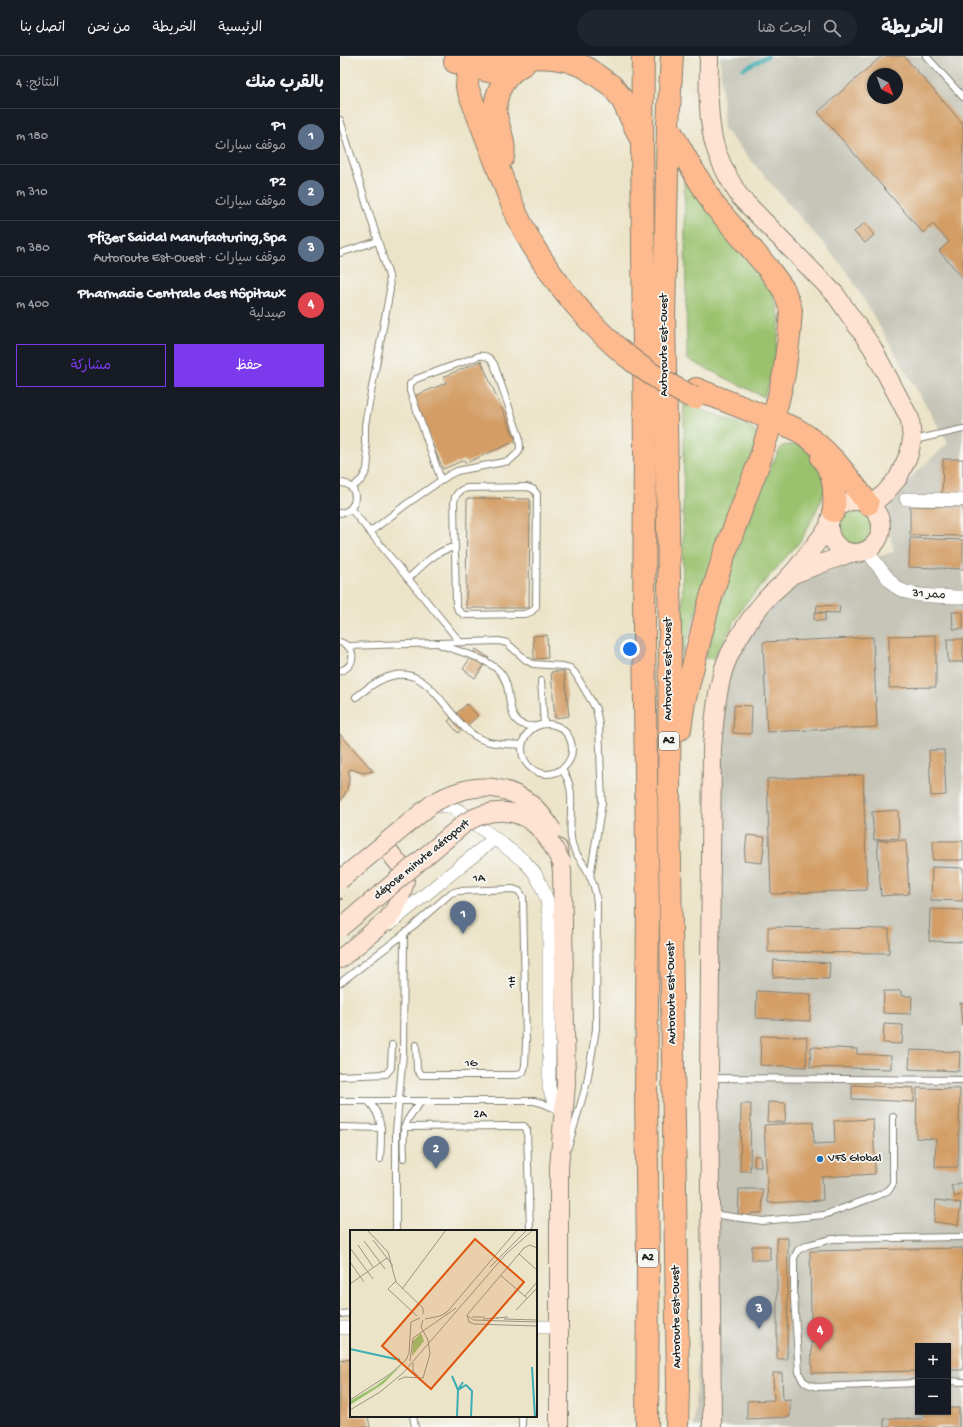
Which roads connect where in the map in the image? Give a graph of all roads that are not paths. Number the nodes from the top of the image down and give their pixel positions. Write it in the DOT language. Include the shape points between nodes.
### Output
graph roads {
  1 [pos="643,56"];
  2 [pos="672,56"];
  3 [pos="926,56"];
  4 [pos="553,58"];
  5 [pos="709,61"];
  6 [pos="466,67"];
  7 [pos="963,97"];
  8 [pos="340,120"];
  9 [pos="668,125"];
  10 [pos="642,142"];
  11 [pos="502,162"];
  12 [pos="378,241"];
  13 [pos="340,253"];
  14 [pos="592,318"];
  15 [pos="772,423"];
  16 [pos="963,429"];
  17 [pos="912,440"];
  18 [pos="441,480"];
  19 [pos="340,483"];
  20 [pos="352,488"];
  21 [pos="906,499"];
  22 [pos="963,500"];
  23 [pos="869,504"];
  24 [pos="350,509"];
  25 [pos="340,513"];
  26 [pos="832,519"];
  27 [pos="370,532"];
  28 [pos="455,547"];
  29 [pos="858,552"];
  30 [pos="791,576"];
  31 [pos="408,579"];
  32 [pos="963,597"];
  33 [pos="340,642"];
  34 [pos="460,642"];
  35 [pos="437,644"];
  36 [pos="348,646"];
  37 [pos="340,671"];
  38 [pos="541,681"];
  39 [pos="356,697"];
  40 [pos="541,725"];
  41 [pos="522,745"];
  42 [pos="561,769"];
  43 [pos="669,799"];
  44 [pos="495,838"];
  45 [pos="384,845"];
  46 [pos="560,855"];
  47 [pos="406,873"];
  48 [pos="590,877"];
  49 [pos="342,886"];
  50 [pos="523,920"];
  51 [pos="340,928"];
  52 [pos="404,934"];
  53 [pos="340,959"];
  54 [pos="340,964"];
  55 [pos="340,983"];
  56 [pos="526,1043"];
  57 [pos="392,1045"];
  58 [pos="416,1045"];
  59 [pos="340,1076"];
  60 [pos="709,1078"];
  61 [pos="963,1080"];
  62 [pos="340,1101"];
  63 [pos="368,1101"];
  64 [pos="398,1101"];
  65 [pos="422,1101"];
  66 [pos="563,1112"];
  67 [pos="893,1117"];
  68 [pos="340,1127"];
  69 [pos="404,1127"];
  70 [pos="381,1128"];
  71 [pos="404,1158"];
  72 [pos="380,1159"];
  73 [pos="559,1167"];
  74 [pos="710,1214"];
  75 [pos="396,1230"];
  76 [pos="530,1230"];
  77 [pos="963,1237"];
  78 [pos="350,1313"];
  79 [pos="340,1314"];
  80 [pos="559,1326"];
  81 [pos="537,1327"];
  82 [pos="951,1381"];
  83 [pos="963,1382"];
  84 [pos="915,1383"];
  85 [pos="413,1417"];
  86 [pos="415,1427"];
  87 [pos="559,1427"];
  88 [pos="647,1427"];
  89 [pos="677,1427"];
  90 [pos="712,1427"];
  1 -- 10 [label="highway, Autoroute Est-Ouest / A2"];
  2 -- 9 [label="highway, Autoroute Est-Ouest / A2"];
  3 -- 7 [label="lane"];
  4 -- 6 [label="highway" via="530,58 490,71"];
  4 -- 10 [label="highway" via="585,67 612,86 622,99"];
  4 -- 11 [label="highway" via="527,62 517,67 502,83 498,93 496,114 504,146"];
  5 -- 17 [label="main road" via="712,134 728,178 740,197 835,294 872,347 898,394 910,419"];
  6 -- 11 [label="highway"];
  6 -- 14 [label="highway" via="512,204 528,238 556,281"];
  8 -- 12 [label="lane"];
  9 -- 15 [label="highway" via="714,205 784,290 791,310 784,374"];
  9 -- 43 [label="highway, Autoroute Est-Ouest / A2" via="664,317 670,631"];
  10 -- 88 [label="highway, Autoroute Est-Ouest / A2" via="648,914"];
  11 -- 14 [label="highway" via="523,216 544,252"];
  12 -- 13 [label="lane"];
  12 -- 20 [label="lane" via="389,276 390,297 365,425 367,470"];
  14 -- 15 [label="highway, bridge" via="607,340 670,386"];
  15 -- 23 [label="highway" via="796,429 821,446"];
  15 -- 26 [label="highway" via="802,440 827,465 834,485"];
  15 -- 43 [label="highway" via="708,606 684,702"];
  16 -- 17 [label="lane"];
  17 -- 23 [label="main road" via="909,454 898,478 885,493"];
  18 -- 18 [label="lane" via="457,472 509,461 520,448 520,436 494,364 488,357 479,356 416,379 410,384 410,391"];
  18 -- 27 [label="lane"];
  19 -- 20 [label="lane"];
  20 -- 24 [label="lane" via="355,499"];
  21 -- 22 [label="street"];
  23 -- 26 [label="main road" via="854,500 846,502 840,506"];
  23 -- 29 [label="main road" via="880,517 881,533 878,540"];
  24 -- 25 [label="lane"];
  24 -- 27 [label="lane"];
  26 -- 29 [label="main road" via="831,536 835,544 842,549"];
  26 -- 30 [label="main road"];
  27 -- 31 [label="lane"];
  28 -- 28 [label="lane" via="454,502 459,491 467,488 533,489 537,494 537,603 534,610 528,614 461,613 456,604"];
  28 -- 31 [label="lane" via="439,552"];
  29 -- 30 [label="main road"];
  29 -- 32 [label="street, ممر 31" via="905,593"];
  30 -- 60 [label="main road" via="769,596 737,642 724,670 716,706 712,749"];
  31 -- 34 [label="lane"];
  33 -- 36 [label="lane"];
  34 -- 35 [label="lane"];
  34 -- 48 [label="lane" via="503,642 534,664 570,668 593,702 599,724 602,803"];
  35 -- 36 [label="lane"];
  35 -- 40 [label="lane" via="494,666 508,686 512,715 525,725"];
  36 -- 37 [label="lane" via="352,651 352,661 346,669"];
  38 -- 40 [label="lane"];
  39 -- 41 [label="lane" via="387,677 404,675 420,679 432,688 464,728 476,737 490,742"];
  40 -- 41 [label="lane" via="528,733"];
  40 -- 42 [label="lane" via="551,724 562,730 570,740 570,759"];
  41 -- 42 [label="lane" via="527,764 537,772 549,774"];
  42 -- 48 [label="lane" via="570,785 571,839"];
  43 -- 89 [label="highway, Autoroute Est-Ouest / A2"];
  44 -- 49 [label="street" via="456,809 443,805 430,807 418,813"];
  44 -- 54 [label="street"];
  44 -- 66 [label="street" via="534,872 546,900 549,915 549,1088 552,1098"];
  45 -- 46 [label="main road, bridge" via="440,799 463,790 488,787 512,793 532,806 549,824"];
  45 -- 47 [label="main road"];
  45 -- 49 [label="main road, bridge"];
  46 -- 47 [label="main road, dépose minute aéroport, bridge" via="547,837 526,818 514,813 490,812 465,823"];
  46 -- 66 [label="main road" via="566,1084"];
  47 -- 51 [label="main road, dépose minute aéroport, bridge"];
  47 -- 53 [label="main road" via="403,893 391,915"];
  48 -- 73 [label="lane" via="597,903 596,1029 583,1099 567,1151"];
  50 -- 52 [label="lane, 1A" via="522,894 516,889 454,891"];
  50 -- 56 [label="lane, 1H"];
  52 -- 55 [label="lane, 1A"];
  52 -- 64 [label="lane" via="404,1054"];
  56 -- 58 [label="lane, 1G" via="524,1069 517,1075 421,1075 417,1070"];
  57 -- 59 [label="lane" via="390,1070 386,1074"];
  60 -- 61 [label="lane"];
  60 -- 74 [label="main road"];
  62 -- 63 [label="lane"];
  63 -- 64 [label="lane"];
  63 -- 70 [label="lane" via="378,1113"];
  64 -- 65 [label="lane"];
  64 -- 75 [label="lane"];
  65 -- 66 [label="lane" via="534,1101"];
  65 -- 69 [label="lane" via="410,1114"];
  66 -- 73 [label="main road"];
  67 -- 74 [label="lane" via="893,1183 889,1190 824,1214 763,1221"];
  68 -- 70 [label="lane"];
  69 -- 71 [label="lane"];
  69 -- 76 [label="lane, 2A" via="522,1125 527,1130"];
  70 -- 72 [label="lane"];
  73 -- 80 [label="main road"];
  74 -- 90 [label="main road"];
  77 -- 84 [label="lane" via="832,1239 798,1250 794,1258 798,1364 802,1380 808,1385 817,1386"];
  78 -- 79 [label="lane"];
  80 -- 81 [label="street"];
  80 -- 87 [label="main road"];
  82 -- 83 [label="lane"];
  85 -- 86 [label="lane"];
}
